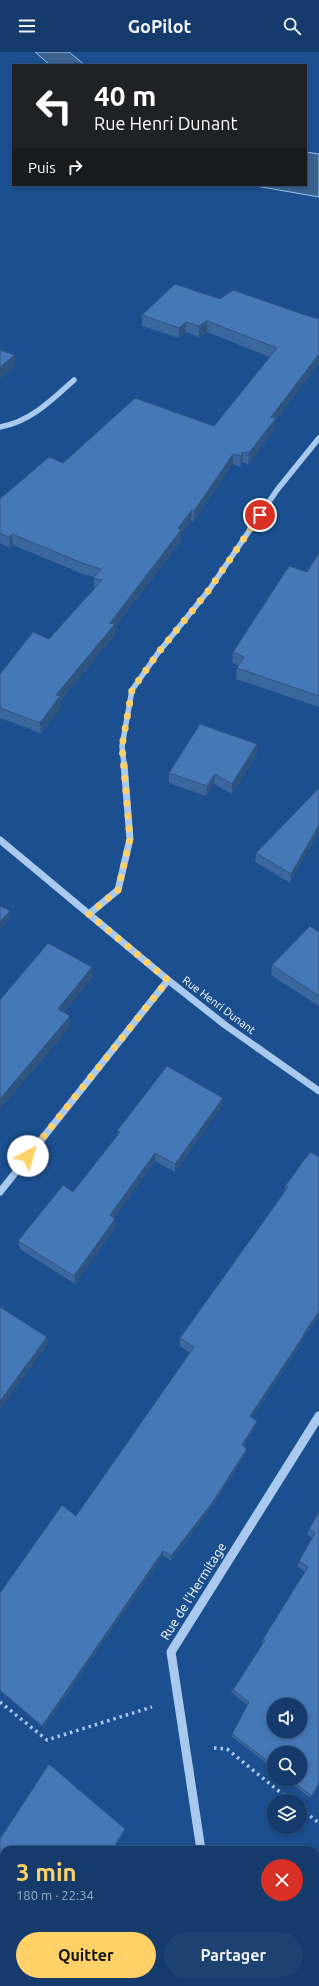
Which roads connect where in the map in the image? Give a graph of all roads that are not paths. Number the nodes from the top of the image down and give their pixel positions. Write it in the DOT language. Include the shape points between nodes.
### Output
graph roads {
  1 [pos="74,380"];
  2 [pos="0,427"];
  3 [pos="319,438"];
  4 [pos="0,840"];
  5 [pos="89,914"];
  6 [pos="168,980"];
  7 [pos="319,1091"];
  8 [pos="0,1192"];
  9 [pos="319,1416"];
  10 [pos="200,1846"];
  1 -- 2 [label="street" via="37,412 8,426"];
  3 -- 5 [label="street" via="277,490 209,590 132,690 122,746 130,839 118,890"];
  4 -- 5 [label="street, Rue Henri Dunant"];
  5 -- 6 [label="street, Rue Henri Dunant"];
  6 -- 7 [label="street, Rue Henri Dunant" via="225,1025"];
  6 -- 8 [label="street"];
  9 -- 10 [label="street, Rue de l'Hermitage" via="171,1652"];
}
